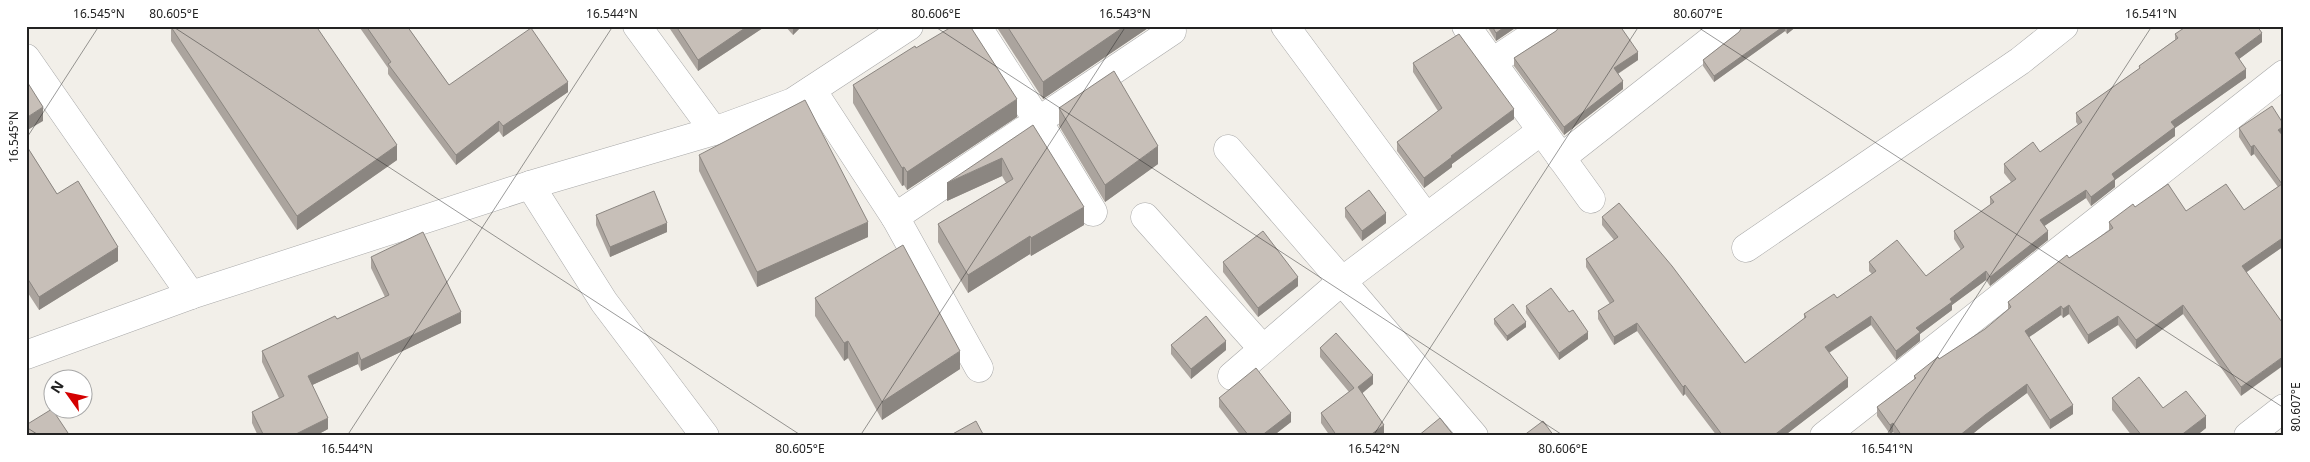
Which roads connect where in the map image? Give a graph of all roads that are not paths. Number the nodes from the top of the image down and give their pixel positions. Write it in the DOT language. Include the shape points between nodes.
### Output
graph roads {
  1 [pos="637,26"];
  2 [pos="909,26"];
  3 [pos="977,26"];
  4 [pos="1285,26"];
  5 [pos="1466,26"];
  6 [pos="1547,26"];
  7 [pos="1729,26"];
  8 [pos="2064,26"];
  9 [pos="1172,31"];
  10 [pos="26,58"];
  11 [pos="1491,63"];
  12 [pos="2284,74"];
  13 [pos="812,90"];
  14 [pos="1038,121"];
  15 [pos="714,131"];
  16 [pos="1541,131"];
  17 [pos="1228,149"];
  18 [pos="1561,158"];
  19 [pos="530,185"];
  20 [pos="1591,200"];
  21 [pos="1093,212"];
  22 [pos="896,217"];
  23 [pos="1145,217"];
  24 [pos="1426,217"];
  25 [pos="1746,248"];
  26 [pos="1342,281"];
  27 [pos="191,294"];
  28 [pos="1263,349"];
  29 [pos="26,355"];
  30 [pos="979,368"];
  31 [pos="1232,376"];
  32 [pos="2284,408"];
  33 [pos="705,436"];
  34 [pos="1474,436"];
  35 [pos="1824,436"];
  36 [pos="2248,436"];
  1 -- 15 [label="street"];
  2 -- 13 [label="street"];
  3 -- 14 [label="street"];
  4 -- 24 [label="street"];
  5 -- 11 [label="street"];
  6 -- 11 [label="street"];
  7 -- 18 [label="street"];
  8 -- 25 [label="street" via="2020,61"];
  9 -- 14 [label="street"];
  10 -- 27 [label="street"];
  11 -- 16 [label="street"];
  12 -- 35 [label="street"];
  13 -- 15 [label="street" via="792,102"];
  13 -- 22 [label="street"];
  14 -- 21 [label="street"];
  14 -- 22 [label="street"];
  15 -- 19 [label="street"];
  16 -- 18 [label="street"];
  16 -- 24 [label="street"];
  17 -- 26 [label="street"];
  18 -- 20 [label="street"];
  19 -- 27 [label="street"];
  19 -- 33 [label="street" via="604,302"];
  22 -- 30 [label="street"];
  23 -- 28 [label="street"];
  24 -- 26 [label="street"];
  26 -- 28 [label="street"];
  26 -- 34 [label="street"];
  27 -- 29 [label="street"];
  28 -- 31 [label="street"];
  32 -- 36 [label="street"];
}
